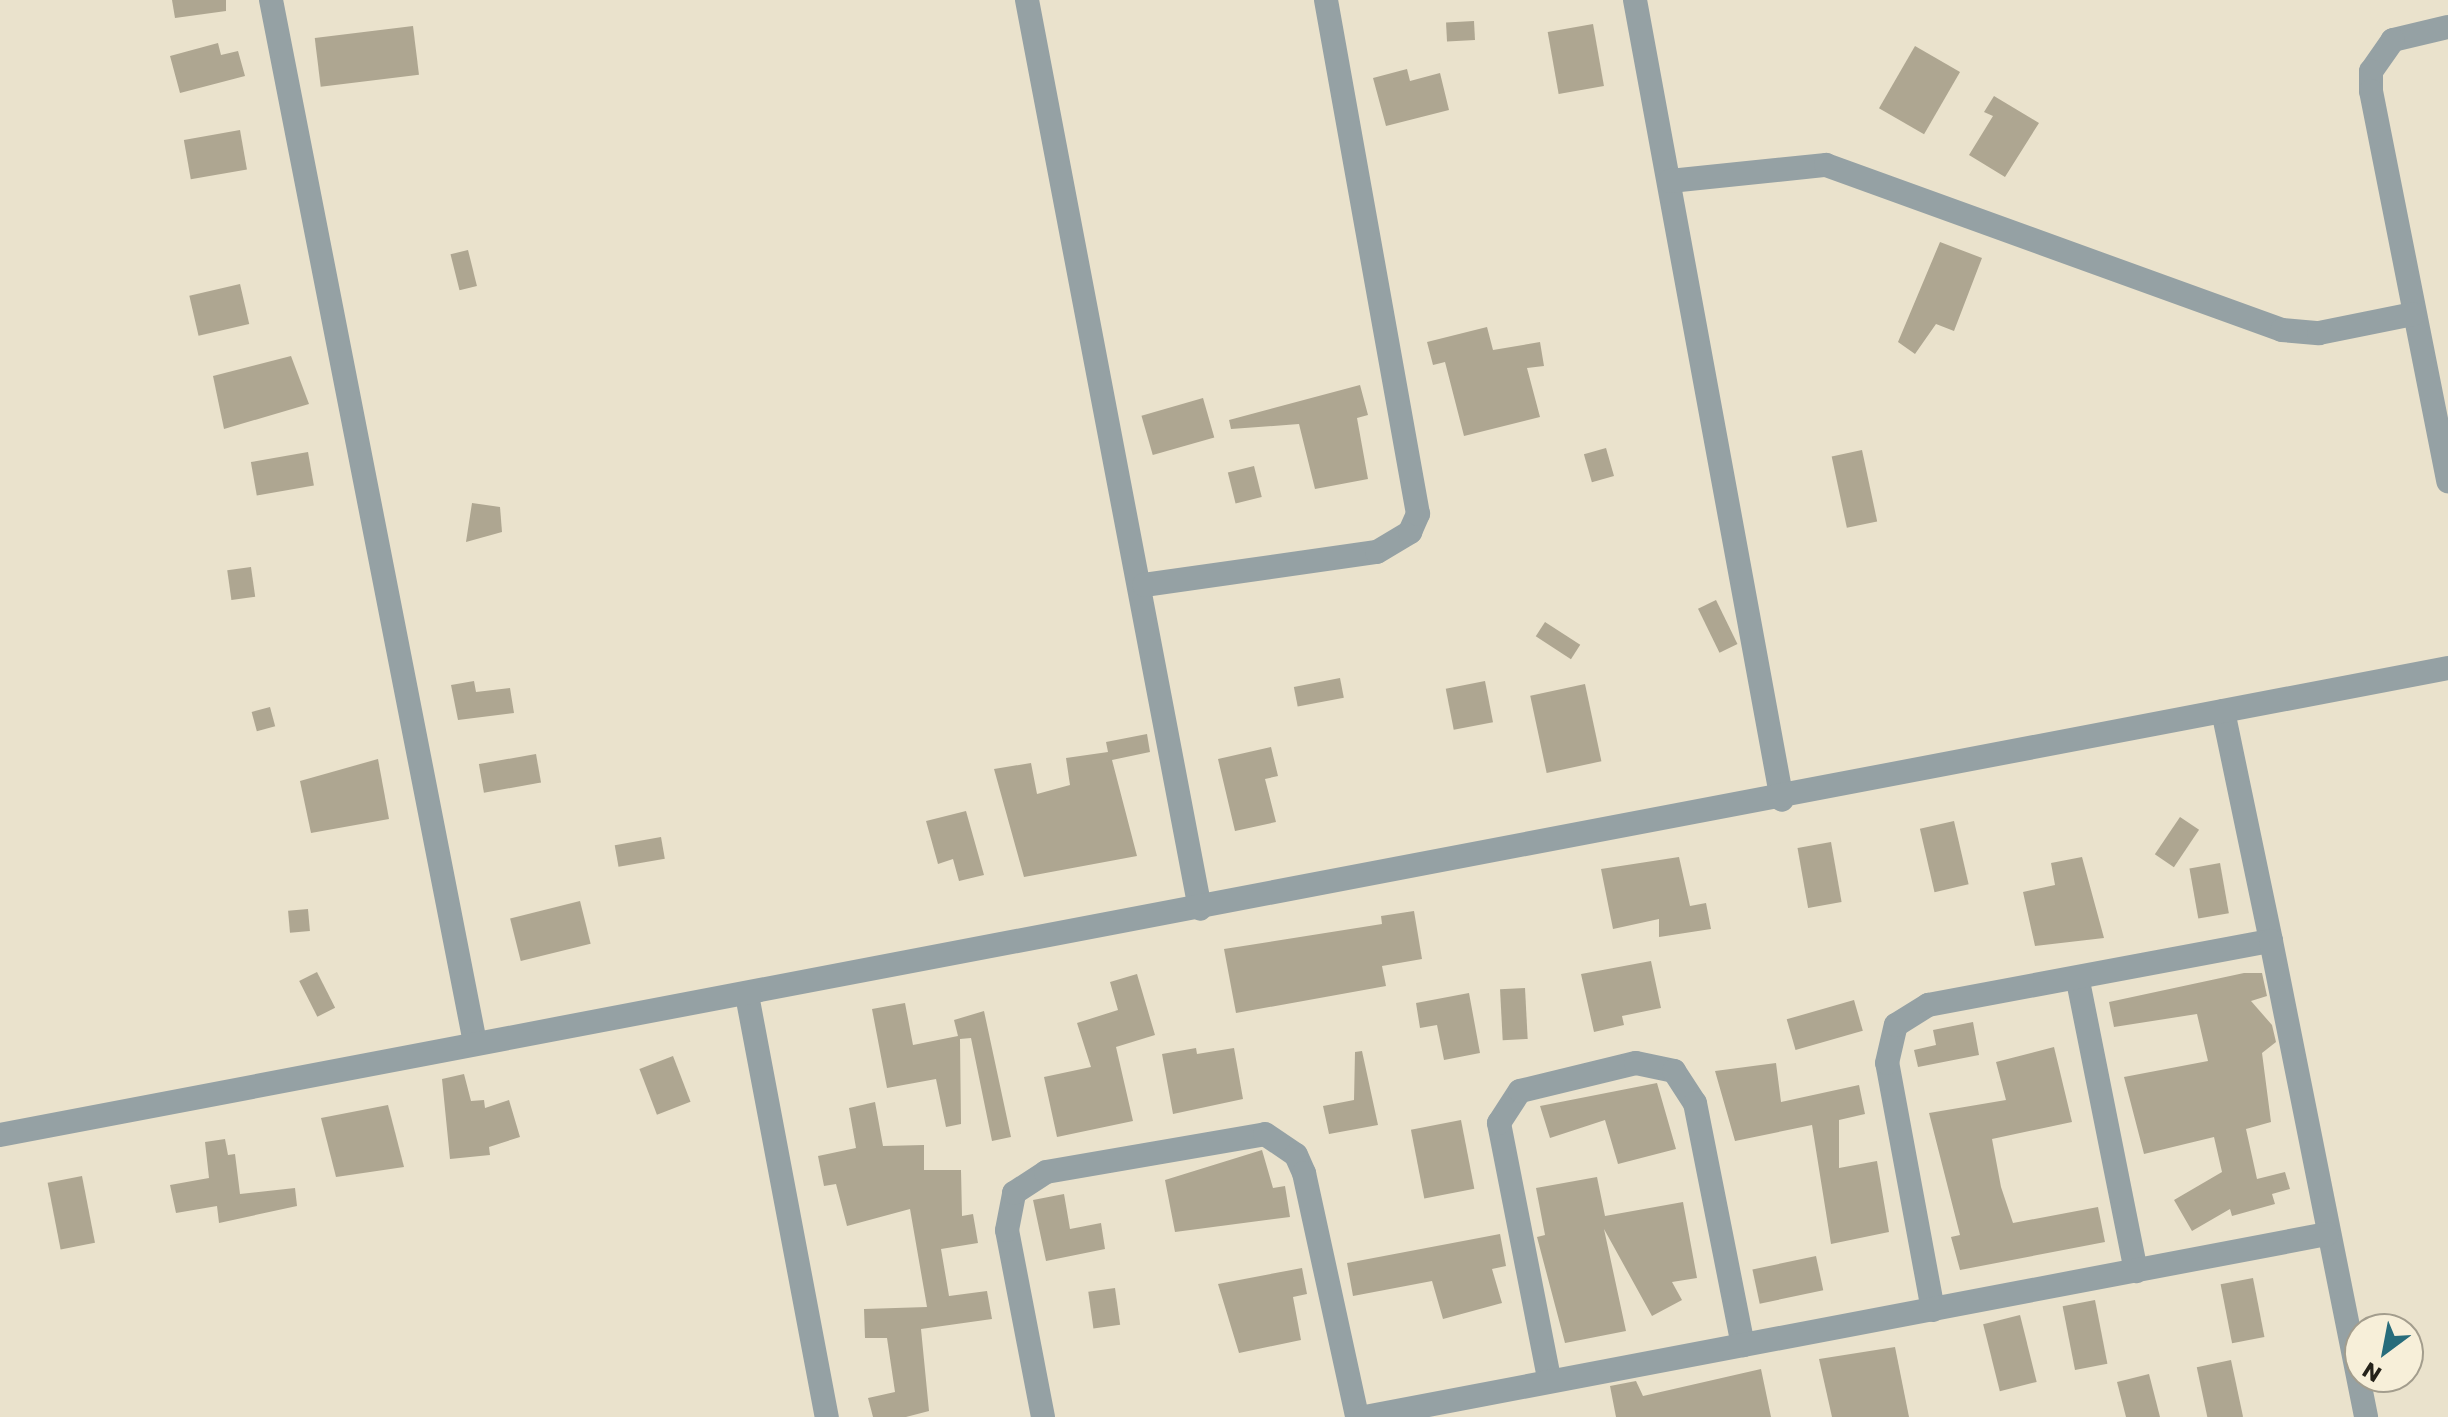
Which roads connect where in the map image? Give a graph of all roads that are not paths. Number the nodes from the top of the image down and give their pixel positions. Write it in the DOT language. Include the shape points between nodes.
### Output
graph roads {
  1 [pos="271,0"];
  2 [pos="1027,0"];
  3 [pos="1326,0"];
  4 [pos="1635,0"];
  5 [pos="2448,27"];
  6 [pos="1670,181"];
  7 [pos="2413,314"];
  8 [pos="2448,481"];
  9 [pos="1144,585"];
  10 [pos="2448,668"];
  11 [pos="2223,711"];
  12 [pos="1782,800"];
  13 [pos="1200,909"];
  14 [pos="2271,941"];
  15 [pos="2078,981"];
  16 [pos="747,995"];
  17 [pos="475,1043"];
  18 [pos="0,1135"];
  19 [pos="2327,1234"];
  20 [pos="2136,1271"];
  21 [pos="1933,1310"];
  22 [pos="1743,1345"];
  23 [pos="1549,1378"];
  24 [pos="827,1417"];
  25 [pos="1043,1417"];
  26 [pos="1357,1417"];
  27 [pos="1365,1417"];
  28 [pos="2366,1417"];
  1 -- 17 [label="street"];
  2 -- 9 [label="street"];
  3 -- 9 [label="street" via="1418,514 1410,532 1377,552"];
  4 -- 6 [label="street"];
  5 -- 7 [label="street" via="2393,40 2371,71"];
  6 -- 7 [label="street" via="1826,165 2282,330 2319,333"];
  6 -- 12 [label="street"];
  7 -- 8 [label="street"];
  9 -- 13 [label="street"];
  10 -- 11 [label="street"];
  11 -- 12 [label="street"];
  11 -- 14 [label="street"];
  12 -- 13 [label="street"];
  13 -- 16 [label="street"];
  14 -- 15 [label="street"];
  14 -- 19 [label="street"];
  15 -- 20 [label="street"];
  15 -- 21 [label="street" via="1928,1005 1910,1011 1892,1034 1887,1063"];
  16 -- 17 [label="street"];
  16 -- 24 [label="street"];
  17 -- 18 [label="street"];
  19 -- 20 [label="street"];
  19 -- 28 [label="street"];
  20 -- 21 [label="street"];
  21 -- 22 [label="street"];
  22 -- 23 [label="street"];
  22 -- 23 [label="street" via="1695,1103 1674,1071 1636,1063 1520,1091 1499,1123"];
  23 -- 27 [label="street"];
  25 -- 26 [label="street" via="1007,1230 1014,1193 1046,1172 1265,1134 1282,1142 1304,1173"];
}
